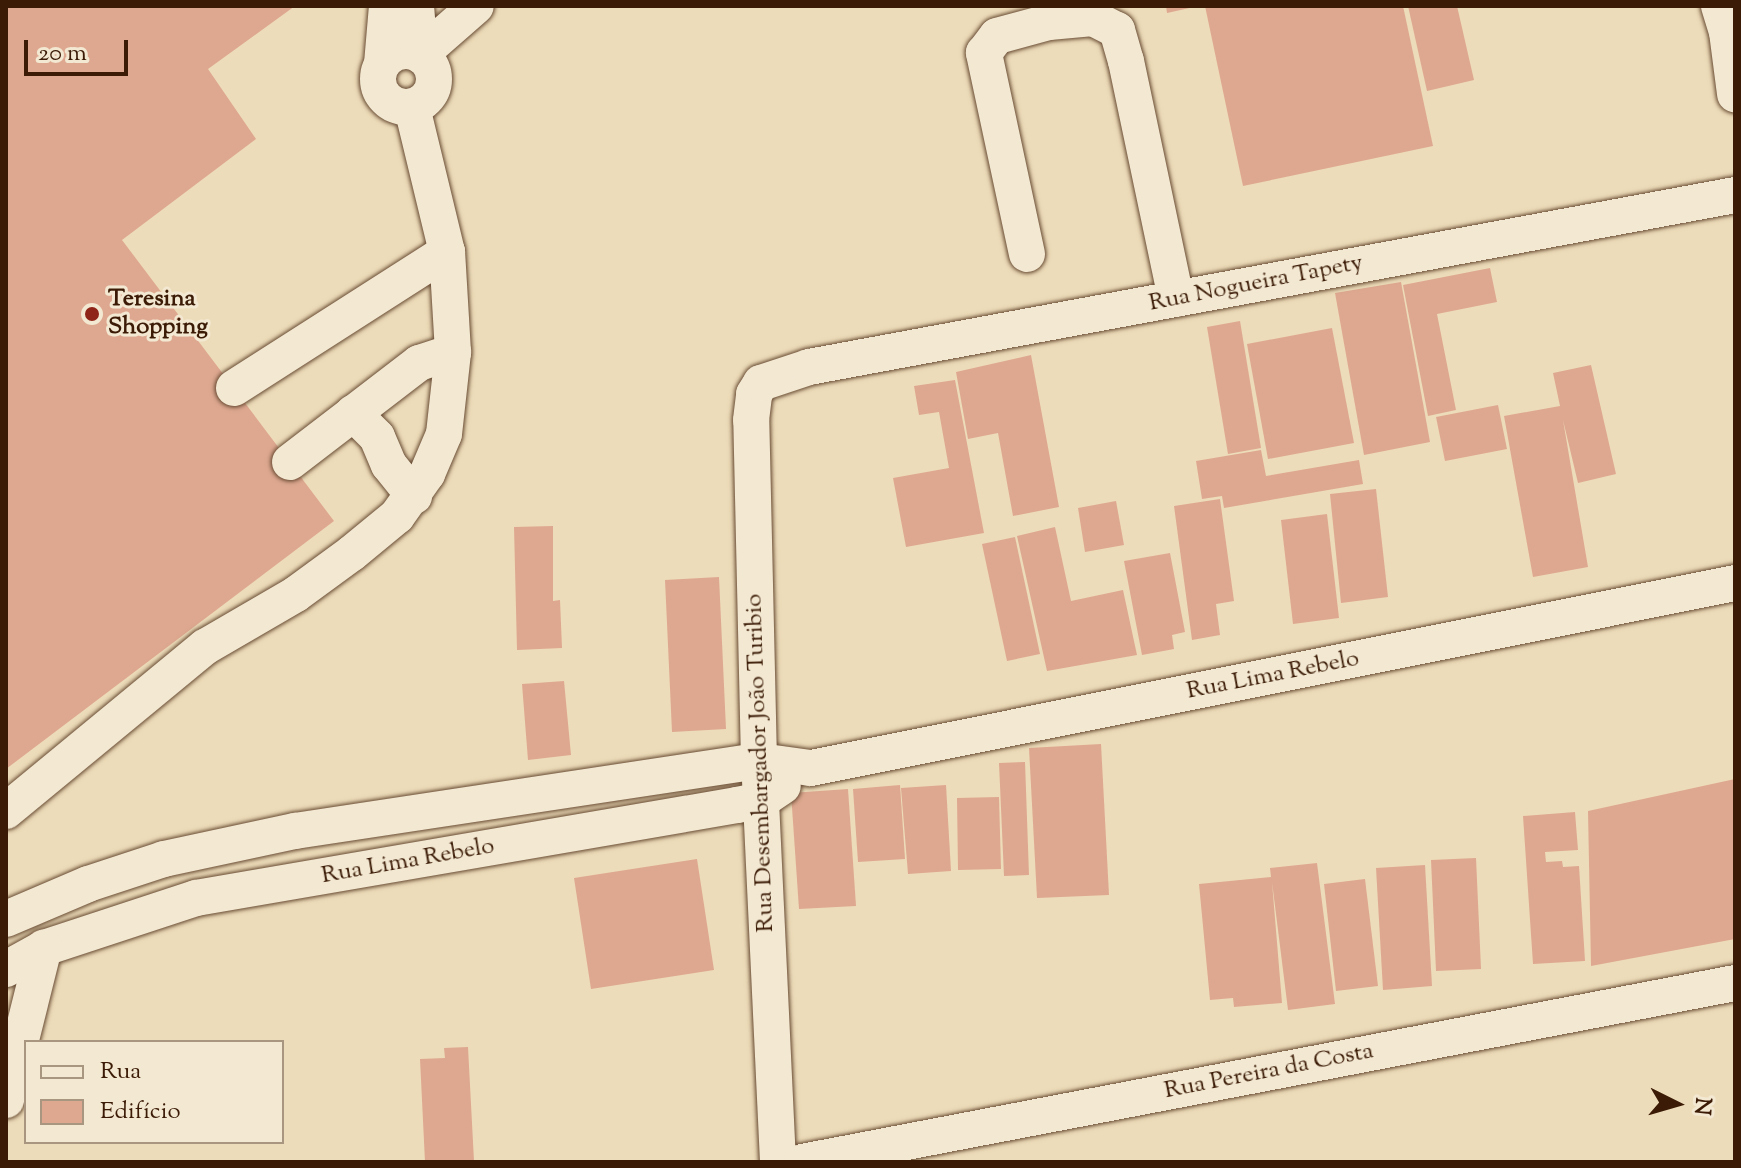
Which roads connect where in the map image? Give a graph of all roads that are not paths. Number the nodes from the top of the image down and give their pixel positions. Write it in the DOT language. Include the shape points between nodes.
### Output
graph roads {
  1 [pos="387,6"];
  2 [pos="416,6"];
  3 [pos="476,6"];
  4 [pos="1719,6"];
  5 [pos="420,55"];
  6 [pos="382,64"];
  7 [pos="1735,94"];
  8 [pos="412,107"];
  9 [pos="1735,195"];
  10 [pos="447,252"];
  11 [pos="1027,254"];
  12 [pos="1176,299"];
  13 [pos="453,352"];
  14 [pos="777,376"];
  15 [pos="234,388"];
  16 [pos="353,413"];
  17 [pos="290,462"];
  18 [pos="414,496"];
  19 [pos="1735,583"];
  20 [pos="759,761"];
  21 [pos="811,768"];
  22 [pos="762,800"];
  23 [pos="6,811"];
  24 [pos="6,919"];
  25 [pos="44,948"];
  26 [pos="6,969"];
  27 [pos="1735,983"];
  28 [pos="6,1100"];
  29 [pos="778,1162"];
  30 [pos="802,1162"];
  1 -- 6 [label="street"];
  2 -- 5 [label="street"];
  3 -- 5 [label="street"];
  4 -- 7 [label="street"];
  5 -- 6 [label="street" via="399,51"];
  5 -- 8 [label="street" via="433,73 433,84 430,94"];
  6 -- 8 [label="street" via="382,96"];
  8 -- 10 [label="street"];
  9 -- 12 [label="street, Rua Nogueira Tapety"];
  10 -- 13 [label="street"];
  10 -- 15 [label="street"];
  11 -- 12 [label="street" via="984,53 997,36 1049,22 1093,18 1117,30 1123,50"];
  12 -- 14 [label="street, Rua Nogueira Tapety"];
  13 -- 16 [label="street" via="419,363"];
  13 -- 18 [label="street" via="444,434"];
  14 -- 20 [label="street, Rua Desembargador João Turibio" via="761,383 754,394 751,420"];
  16 -- 17 [label="street"];
  16 -- 18 [label="street" via="377,437 389,465"];
  18 -- 23 [label="street" via="397,516 296,594 205,647"];
  19 -- 21 [label="street, Rua Lima Rebelo"];
  20 -- 21 [label="street, Rua Lima Rebelo"];
  20 -- 22 [label="street, Rua Desembargador João Turibio"];
  20 -- 24 [label="street, Rua Lima Rebelo" via="266,837 164,859"];
  21 -- 22 [label="street, Rua Lima Rebelo"];
  22 -- 25 [label="street, Rua Lima Rebelo" via="196,898"];
  22 -- 29 [label="street, Rua Desembargador João Turibio"];
  25 -- 26 [label="street, Rua Lima Rebelo"];
  25 -- 28 [label="street"];
  27 -- 30 [label="street, Rua Pereira da Costa"];
}
